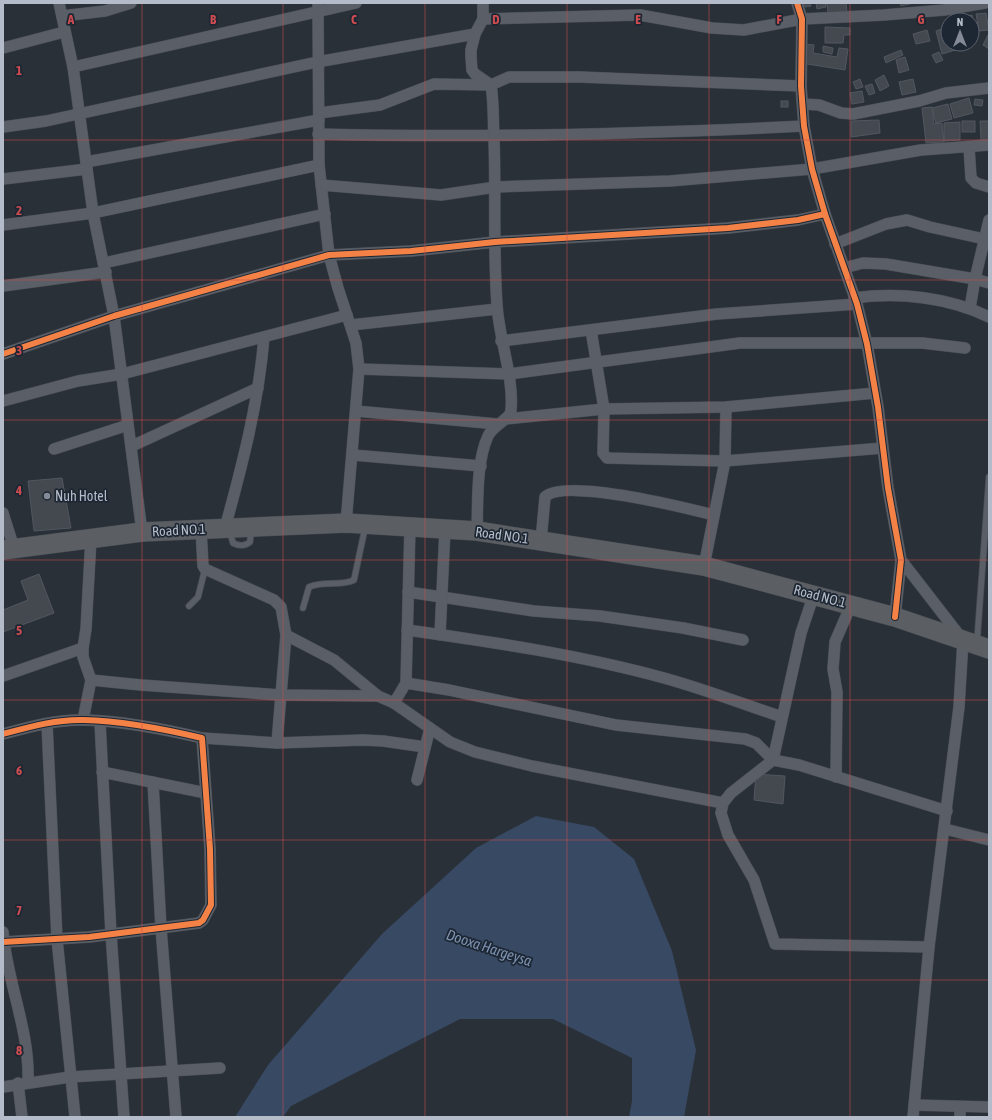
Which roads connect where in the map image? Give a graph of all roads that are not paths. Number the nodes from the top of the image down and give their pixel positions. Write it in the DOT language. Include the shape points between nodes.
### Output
graph roads {
  1 [pos="59,3"];
  2 [pos="131,3"];
  3 [pos="356,3"];
  4 [pos="483,3"];
  5 [pos="798,3"];
  6 [pos="985,3"];
  7 [pos="943,6"];
  8 [pos="318,7"];
  9 [pos="62,16"];
  10 [pos="483,19"];
  11 [pos="802,19"];
  12 [pos="64,32"];
  13 [pos="475,34"];
  14 [pos="3,48"];
  15 [pos="317,62"];
  16 [pos="72,67"];
  17 [pos="491,85"];
  18 [pos="801,86"];
  19 [pos="989,88"];
  20 [pos="803,104"];
  21 [pos="79,114"];
  22 [pos="319,116"];
  23 [pos="804,126"];
  24 [pos="3,127"];
  25 [pos="318,134"];
  26 [pos="494,136"];
  27 [pos="989,145"];
  28 [pos="968,147"];
  29 [pos="319,165"];
  30 [pos="86,166"];
  31 [pos="812,169"];
  32 [pos="3,179"];
  33 [pos="322,185"];
  34 [pos="989,186"];
  35 [pos="496,187"];
  36 [pos="93,213"];
  37 [pos="325,214"];
  38 [pos="825,214"];
  39 [pos="989,220"];
  40 [pos="3,225"];
  41 [pos="987,240"];
  42 [pos="495,242"];
  43 [pos="835,244"];
  44 [pos="329,255"];
  45 [pos="105,268"];
  46 [pos="844,268"];
  47 [pos="975,279"];
  48 [pos="989,283"];
  49 [pos="3,286"];
  50 [pos="856,301"];
  51 [pos="970,308"];
  52 [pos="497,309"];
  53 [pos="114,316"];
  54 [pos="989,317"];
  55 [pos="349,320"];
  56 [pos="591,330"];
  57 [pos="264,337"];
  58 [pos="501,341"];
  59 [pos="866,344"];
  60 [pos="965,348"];
  61 [pos="3,354"];
  62 [pos="596,362"];
  63 [pos="359,369"];
  64 [pos="122,374"];
  65 [pos="509,374"];
  66 [pos="258,388"];
  67 [pos="875,393"];
  68 [pos="3,401"];
  69 [pos="726,407"];
  70 [pos="604,409"];
  71 [pos="356,412"];
  72 [pos="501,422"];
  73 [pos="128,425"];
  74 [pos="132,446"];
  75 [pos="883,448"];
  76 [pos="54,449"];
  77 [pos="353,455"];
  78 [pos="725,461"];
  79 [pos="480,466"];
  80 [pos="989,477"];
  81 [pos="988,500"];
  82 [pos="3,513"];
  83 [pos="714,515"];
  84 [pos="346,523"];
  85 [pos="366,524"];
  86 [pos="410,526"];
  87 [pos="227,528"];
  88 [pos="201,529"];
  89 [pos="445,529"];
  90 [pos="477,531"];
  91 [pos="142,532"];
  92 [pos="91,538"];
  93 [pos="541,541"];
  94 [pos="8,549"];
  95 [pos="901,560"];
  96 [pos="704,566"];
  97 [pos="205,569"];
  98 [pos="408,592"];
  99 [pos="814,594"];
  100 [pos="442,597"];
  101 [pos="851,605"];
  102 [pos="189,606"];
  103 [pos="303,608"];
  104 [pos="895,617"];
  105 [pos="407,630"];
  106 [pos="286,635"];
  107 [pos="440,635"];
  108 [pos="743,640"];
  109 [pos="976,644"];
  110 [pos="83,648"];
  111 [pos="3,676"];
  112 [pos="91,680"];
  113 [pos="406,683"];
  114 [pos="280,695"];
  115 [pos="378,696"];
  116 [pos="394,704"];
  117 [pos="782,717"];
  118 [pos="84,720"];
  119 [pos="100,722"];
  120 [pos="47,724"];
  121 [pos="430,728"];
  122 [pos="3,734"];
  123 [pos="202,738"];
  124 [pos="277,743"];
  125 [pos="425,747"];
  126 [pos="773,760"];
  127 [pos="102,772"];
  128 [pos="836,777"];
  129 [pos="417,780"];
  130 [pos="153,782"];
  131 [pos="206,793"];
  132 [pos="723,803"];
  133 [pos="947,811"];
  134 [pos="945,829"];
  135 [pos="989,840"];
  136 [pos="162,928"];
  137 [pos="111,934"];
  138 [pos="3,939"];
  139 [pos="57,939"];
  140 [pos="929,947"];
  141 [pos="220,1068"];
  142 [pos="174,1071"];
  143 [pos="120,1074"];
  144 [pos="70,1077"];
  145 [pos="23,1082"];
  146 [pos="3,1087"];
  147 [pos="914,1105"];
  148 [pos="989,1107"];
  149 [pos="960,1112"];
  150 [pos="22,1117"];
  151 [pos="75,1117"];
  152 [pos="124,1117"];
  153 [pos="176,1117"];
  154 [pos="913,1117"];
  1 -- 9 [label="street"];
  2 -- 9 [label="street" via="105,11"];
  3 -- 8 [label="street"];
  4 -- 10 [label="street"];
  5 -- 11 [label="street"];
  6 -- 7 [label="street"];
  7 -- 11 [label="street" via="884,16"];
  8 -- 15 [label="street"];
  8 -- 16 [label="street"];
  9 -- 12 [label="street"];
  10 -- 11 [label="street" via="640,15 712,28 744,30"];
  10 -- 13 [label="street"];
  11 -- 18 [label="street"];
  12 -- 14 [label="street"];
  12 -- 16 [label="street"];
  13 -- 15 [label="street"];
  13 -- 17 [label="street" via="471,50 472,70"];
  15 -- 21 [label="street"];
  15 -- 22 [label="street"];
  16 -- 21 [label="street"];
  17 -- 18 [label="street" via="509,77 580,77"];
  17 -- 22 [label="street" via="434,84 380,105"];
  17 -- 26 [label="street" via="494,101"];
  18 -- 20 [label="street"];
  19 -- 20 [label="street" via="946,93 853,114 841,113 819,105"];
  20 -- 23 [label="street"];
  21 -- 24 [label="street"];
  21 -- 30 [label="street"];
  22 -- 25 [label="street"];
  22 -- 30 [label="street"];
  23 -- 26 [label="street"];
  23 -- 31 [label="street"];
  25 -- 26 [label="street"];
  25 -- 29 [label="street"];
  26 -- 35 [label="street"];
  27 -- 28 [label="street"];
  28 -- 31 [label="street" via="921,150"];
  28 -- 34 [label="street" via="973,181"];
  29 -- 33 [label="street"];
  29 -- 36 [label="street"];
  30 -- 32 [label="street"];
  30 -- 36 [label="street"];
  31 -- 35 [label="street" via="670,181"];
  31 -- 38 [label="street"];
  33 -- 35 [label="street" via="426,195"];
  33 -- 37 [label="street"];
  35 -- 42 [label="street"];
  36 -- 40 [label="street"];
  36 -- 45 [label="street"];
  37 -- 44 [label="street"];
  37 -- 45 [label="street"];
  38 -- 42 [label="street" via="798,220 728,228"];
  38 -- 43 [label="street"];
  39 -- 41 [label="street"];
  41 -- 43 [label="street" via="907,220 886,224"];
  41 -- 47 [label="street"];
  42 -- 44 [label="street" via="411,251"];
  42 -- 52 [label="street"];
  43 -- 46 [label="street"];
  44 -- 53 [label="street"];
  44 -- 55 [label="street"];
  45 -- 49 [label="street"];
  45 -- 53 [label="street"];
  46 -- 47 [label="street" via="863,263 886,264"];
  46 -- 50 [label="street"];
  47 -- 48 [label="street"];
  47 -- 51 [label="street"];
  50 -- 51 [label="street" via="878,294 913,296"];
  50 -- 56 [label="street" via="717,314"];
  50 -- 59 [label="street"];
  51 -- 54 [label="street"];
  52 -- 55 [label="street"];
  52 -- 58 [label="street"];
  53 -- 61 [label="street"];
  53 -- 64 [label="street"];
  55 -- 57 [label="street"];
  55 -- 63 [label="street" via="356,343"];
  56 -- 58 [label="street"];
  56 -- 62 [label="street"];
  57 -- 64 [label="street"];
  57 -- 66 [label="street"];
  58 -- 65 [label="street"];
  59 -- 60 [label="street" via="922,343"];
  59 -- 62 [label="street" via="740,343"];
  59 -- 67 [label="street"];
  62 -- 65 [label="street"];
  62 -- 70 [label="street"];
  63 -- 65 [label="street"];
  63 -- 71 [label="street"];
  64 -- 68 [label="street" via="78,381"];
  64 -- 73 [label="street"];
  65 -- 72 [label="street" via="511,410"];
  66 -- 74 [label="street"];
  66 -- 87 [label="street"];
  67 -- 69 [label="street"];
  67 -- 75 [label="street"];
  69 -- 70 [label="street"];
  69 -- 78 [label="street"];
  70 -- 72 [label="street"];
  70 -- 78 [label="street" via="603,453 607,458"];
  71 -- 72 [label="street"];
  71 -- 77 [label="street"];
  72 -- 79 [label="street" via="488,435"];
  73 -- 74 [label="street"];
  73 -- 76 [label="street"];
  74 -- 91 [label="street"];
  75 -- 78 [label="street"];
  75 -- 95 [label="street"];
  77 -- 79 [label="street"];
  77 -- 84 [label="street"];
  78 -- 83 [label="street"];
  79 -- 90 [label="street"];
  80 -- 81 [label="lane"];
  81 -- 109 [label="lane"];
  82 -- 94 [label="street"];
  83 -- 93 [label="street" via="658,501 591,491 554,491 545,497"];
  83 -- 96 [label="street"];
  84 -- 85 [label="highway, Road NO.1"];
  84 -- 87 [label="highway, Road NO.1"];
  85 -- 86 [label="highway, Road NO.1"];
  85 -- 103 [label="lane" via="354,580 347,583 319,582 309,587"];
  86 -- 89 [label="highway, Road NO.1"];
  86 -- 98 [label="street"];
  87 -- 88 [label="highway, Road NO.1"];
  88 -- 91 [label="highway, Road NO.1"];
  88 -- 97 [label="street"];
  89 -- 90 [label="highway, Road NO.1"];
  89 -- 100 [label="street"];
  90 -- 93 [label="highway, Road NO.1"];
  91 -- 92 [label="highway, Road NO.1"];
  92 -- 94 [label="highway, Road NO.1"];
  92 -- 110 [label="street"];
  93 -- 96 [label="highway, Road NO.1"];
  95 -- 104 [label="street"];
  95 -- 109 [label="street"];
  96 -- 99 [label="highway, Road NO.1"];
  97 -- 102 [label="lane" via="198,597"];
  97 -- 106 [label="street" via="274,600 281,607"];
  98 -- 100 [label="street"];
  98 -- 105 [label="street"];
  99 -- 101 [label="highway, Road NO.1"];
  99 -- 117 [label="street" via="801,633"];
  100 -- 107 [label="street"];
  100 -- 108 [label="street" via="534,611 600,616"];
  101 -- 104 [label="highway, Road NO.1"];
  101 -- 128 [label="street" via="835,642 833,669 837,692"];
  104 -- 109 [label="highway, Road NO.1"];
  105 -- 107 [label="street"];
  105 -- 113 [label="street"];
  106 -- 114 [label="street"];
  106 -- 115 [label="street" via="334,660"];
  107 -- 117 [label="street" via="609,664 665,678"];
  109 -- 133 [label="street" via="962,669"];
  110 -- 111 [label="street"];
  110 -- 112 [label="street" via="83,658"];
  112 -- 114 [label="street"];
  112 -- 118 [label="street"];
  113 -- 116 [label="street"];
  113 -- 126 [label="street" via="616,726 745,739 756,743"];
  114 -- 115 [label="street"];
  114 -- 124 [label="street"];
  115 -- 116 [label="street"];
  116 -- 121 [label="street"];
  117 -- 126 [label="street"];
  118 -- 119 [label="street"];
  118 -- 120 [label="street"];
  119 -- 123 [label="street" via="156,727"];
  119 -- 127 [label="street"];
  120 -- 122 [label="street"];
  120 -- 139 [label="street"];
  121 -- 125 [label="street"];
  121 -- 132 [label="street" via="450,742 475,752 532,766"];
  123 -- 124 [label="street"];
  123 -- 131 [label="street"];
  124 -- 125 [label="street" via="363,740"];
  125 -- 129 [label="street"];
  126 -- 128 [label="street"];
  126 -- 132 [label="street" via="730,794"];
  127 -- 130 [label="street"];
  127 -- 137 [label="street"];
  128 -- 133 [label="street"];
  130 -- 131 [label="street"];
  130 -- 136 [label="street"];
  131 -- 136 [label="street" via="211,905 203,920 198,923"];
  132 -- 140 [label="street" via="723,825 754,880 775,944"];
  133 -- 134 [label="street"];
  134 -- 135 [label="street"];
  134 -- 140 [label="street"];
  136 -- 137 [label="street"];
  136 -- 142 [label="street"];
  137 -- 139 [label="street"];
  137 -- 143 [label="street"];
  138 -- 139 [label="street"];
  138 -- 145 [label="street" via="27,1041"];
  139 -- 144 [label="street"];
  140 -- 147 [label="street"];
  141 -- 142 [label="street"];
  142 -- 143 [label="street"];
  142 -- 153 [label="street"];
  143 -- 144 [label="street"];
  143 -- 152 [label="street"];
  144 -- 145 [label="street"];
  144 -- 151 [label="street"];
  145 -- 146 [label="street"];
  145 -- 150 [label="street"];
  147 -- 149 [label="street"];
  147 -- 154 [label="street"];
  148 -- 149 [label="street"];
}
